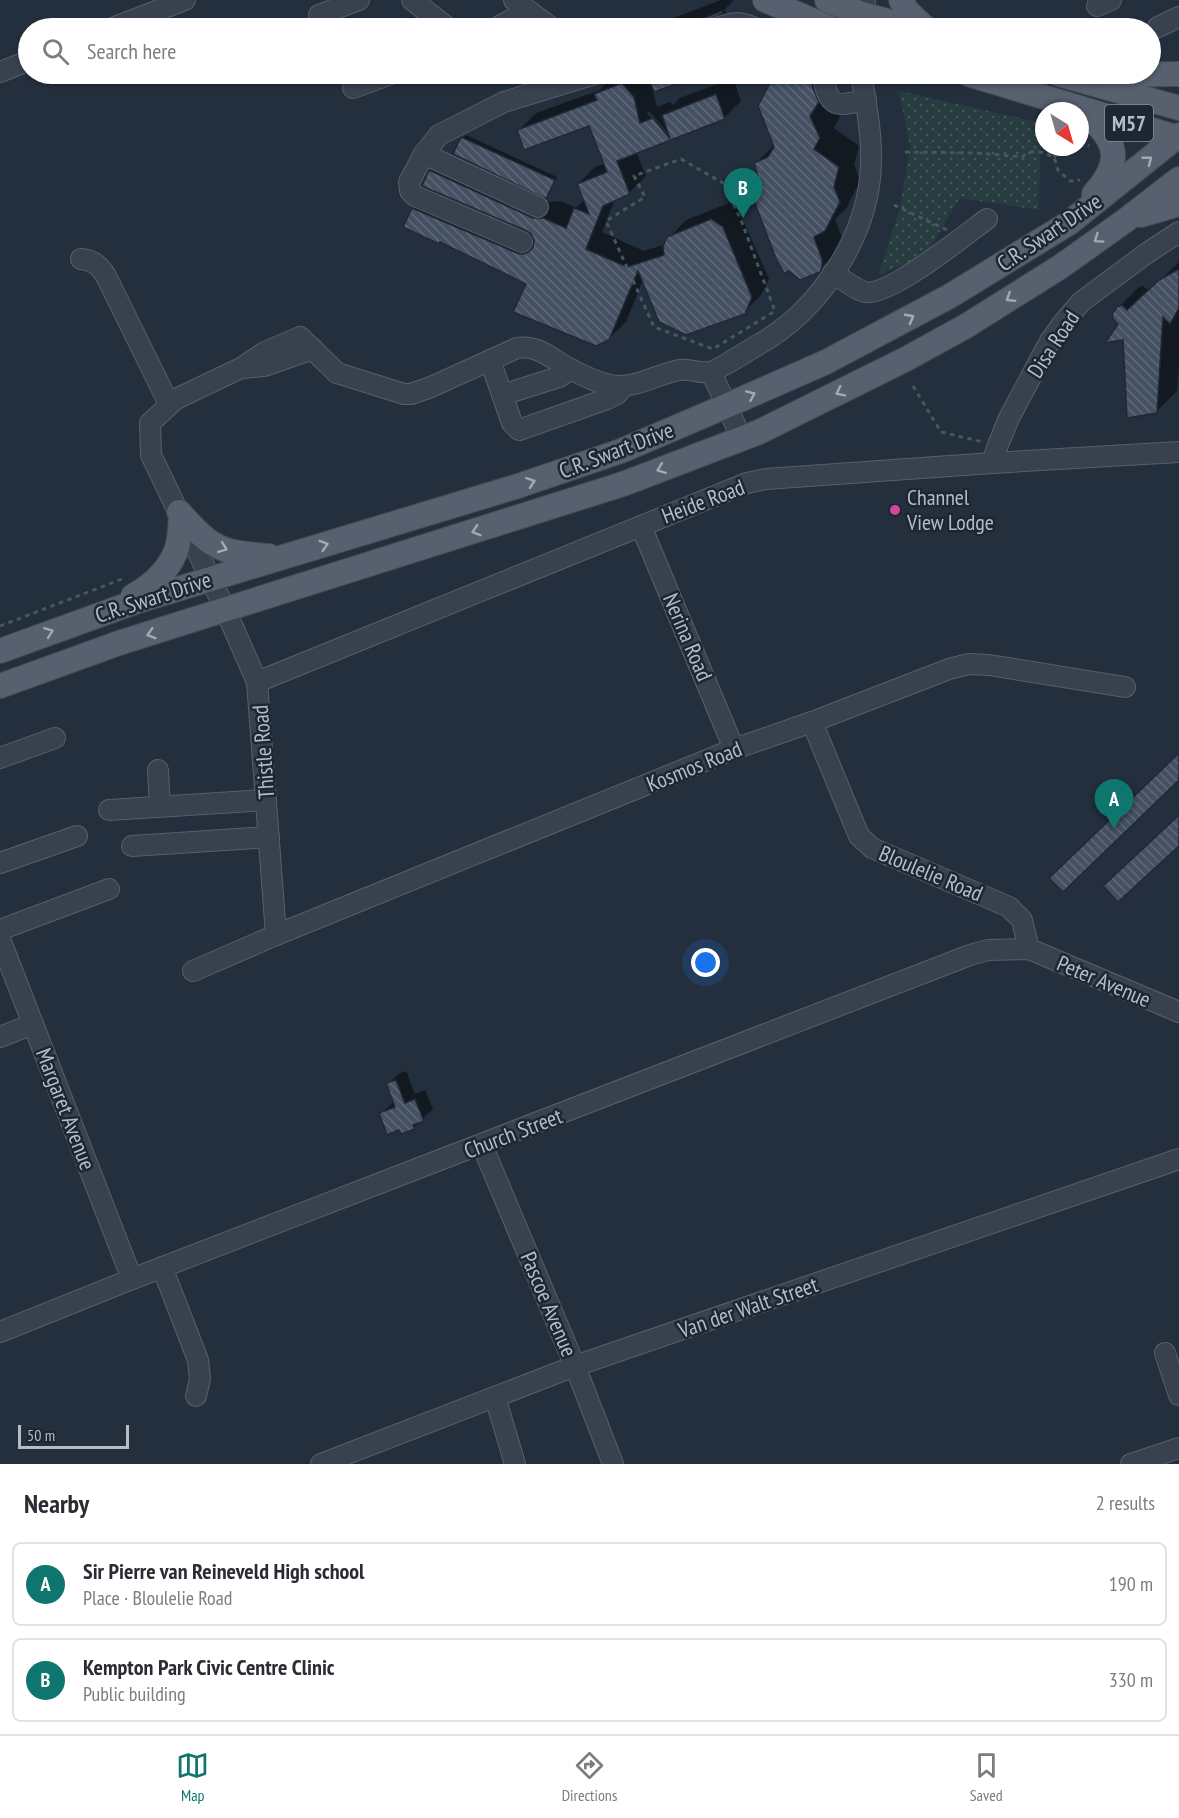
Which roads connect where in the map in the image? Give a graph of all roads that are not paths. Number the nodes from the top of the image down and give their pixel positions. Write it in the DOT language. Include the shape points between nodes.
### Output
graph roads {
  1 [pos="185,0"];
  2 [pos="359,0"];
  3 [pos="412,0"];
  4 [pos="765,0"];
  5 [pos="827,0"];
  6 [pos="901,0"];
  7 [pos="521,5"];
  8 [pos="862,14"];
  9 [pos="319,15"];
  10 [pos="1179,17"];
  11 [pos="138,18"];
  12 [pos="435,18"];
  13 [pos="507,18"];
  14 [pos="539,18"];
  15 [pos="807,18"];
  16 [pos="877,18"];
  17 [pos="914,18"];
  18 [pos="1161,26"];
  19 [pos="18,65"];
  20 [pos="0,72"];
  21 [pos="1161,74"];
  22 [pos="1179,74"];
  23 [pos="364,84"];
  24 [pos="562,84"];
  25 [pos="824,84"];
  26 [pos="863,84"];
  27 [pos="1002,84"];
  28 [pos="1096,84"];
  29 [pos="353,88"];
  30 [pos="866,100"];
  31 [pos="1062,102"];
  32 [pos="1179,108"];
  33 [pos="1089,110"];
  34 [pos="1089,116"];
  35 [pos="1178,137"];
  36 [pos="424,154"];
  37 [pos="1179,180"];
  38 [pos="1179,204"];
  39 [pos="538,207"];
  40 [pos="987,219"];
  41 [pos="1126,220"];
  42 [pos="1069,223"];
  43 [pos="1179,232"];
  44 [pos="522,242"];
  45 [pos="81,259"];
  46 [pos="833,273"];
  47 [pos="490,360"];
  48 [pos="572,369"];
  49 [pos="711,372"];
  50 [pos="624,386"];
  51 [pos="502,395"];
  52 [pos="169,404"];
  53 [pos="726,406"];
  54 [pos="742,439"];
  55 [pos="1179,452"];
  56 [pos="995,454"];
  57 [pos="180,514"];
  58 [pos="641,526"];
  59 [pos="282,558"];
  60 [pos="210,579"];
  61 [pos="226,610"];
  62 [pos="99,614"];
  63 [pos="0,651"];
  64 [pos="257,682"];
  65 [pos="0,686"];
  66 [pos="1125,687"];
  67 [pos="812,722"];
  68 [pos="55,738"];
  69 [pos="734,749"];
  70 [pos="0,758"];
  71 [pos="158,770"];
  72 [pos="266,800"];
  73 [pos="160,806"];
  74 [pos="109,810"];
  75 [pos="77,836"];
  76 [pos="269,837"];
  77 [pos="132,846"];
  78 [pos="0,863"];
  79 [pos="110,889"];
  80 [pos="0,930"];
  81 [pos="276,935"];
  82 [pos="0,939"];
  83 [pos="1029,949"];
  84 [pos="193,970"];
  85 [pos="1179,1012"];
  86 [pos="33,1024"];
  87 [pos="0,1037"];
  88 [pos="482,1145"];
  89 [pos="1179,1159"];
  90 [pos="162,1268"];
  91 [pos="132,1279"];
  92 [pos="0,1332"];
  93 [pos="1165,1353"];
  94 [pos="575,1366"];
  95 [pos="1179,1395"];
  96 [pos="196,1396"];
  97 [pos="495,1397"];
  98 [pos="1179,1448"];
  99 [pos="321,1464"];
  100 [pos="515,1464"];
  101 [pos="613,1464"];
  102 [pos="1131,1464"];
  1 -- 11 [label="street"];
  2 -- 9 [label="street"];
  3 -- 12 [label="street"];
  4 -- 15 [label="main road"];
  5 -- 8 [label="main road"];
  6 -- 17 [label="main road"];
  7 -- 13 [label="street"];
  7 -- 14 [label="street"];
  8 -- 16 [label="main road"];
  10 -- 18 [label="street"];
  19 -- 20 [label="street"];
  21 -- 22 [label="main road"];
  23 -- 29 [label="street"];
  24 -- 36 [label="street" via="504,102 439,135"];
  25 -- 30 [label="street" via="834,102 843,105"];
  26 -- 30 [label="street"];
  27 -- 31 [label="main road, M57"];
  28 -- 32 [label="main road, M57"];
  30 -- 46 [label="street" via="872,163 867,204"];
  33 -- 35 [label="main road, M57"];
  34 -- 42 [label="main road" via="1107,134 1113,162 1109,175"];
  42 -- 35 [label="main road, C.R. Swart Drive, one-way"];
  36 -- 39 [label="street"];
  36 -- 44 [label="street" via="409,182 415,196"];
  37 -- 41 [label="main road, C.R. Swart Drive"];
  38 -- 41 [label="main road"];
  40 -- 46 [label="street" via="894,285 875,292 864,292"];
  41 -- 54 [label="main road, C.R. Swart Drive, one-way" via="966,326"];
  53 -- 42 [label="main road, C.R. Swart Drive, one-way" via="870,340"];
  43 -- 56 [label="street, Disa Road" via="1081,302 1062,323 1009,418"];
  45 -- 52 [label="street" via="99,266 106,276"];
  46 -- 49 [label="street" via="797,317 772,337"];
  47 -- 48 [label="street" via="527,347 540,350"];
  47 -- 51 [label="street"];
  47 -- 52 [label="street" via="432,387 404,394 337,373 298,337"];
  48 -- 50 [label="street" via="603,383"];
  48 -- 51 [label="street"];
  49 -- 50 [label="street" via="676,370"];
  49 -- 53 [label="street"];
  50 -- 51 [label="street" via="607,399 519,430 512,423"];
  52 -- 57 [label="street, Thistle Road" via="150,423 151,455"];
  53 -- 54 [label="street"];
  59 -- 53 [label="main road, C.R. Swart Drive, one-way" via="621,451"];
  54 -- 61 [label="main road, C.R. Swart Drive, one-way" via="623,484"];
  55 -- 56 [label="street, Heide Road"];
  56 -- 58 [label="street, Heide Road" via="766,479"];
  57 -- 59 [label="main road, one-way" via="205,539 224,550"];
  57 -- 60 [label="street, Thistle Road"];
  57 -- 62 [label="main road" via="177,549 159,578"];
  58 -- 64 [label="street, Heide Road"];
  58 -- 69 [label="street, Nerina Road"];
  59 -- 60 [label="main road, C.R. Swart Drive"];
  60 -- 61 [label="street, Thistle Road"];
  60 -- 62 [label="main road, C.R. Swart Drive"];
  61 -- 64 [label="street, Thistle Road"];
  61 -- 65 [label="main road, C.R. Swart Drive, one-way"];
  63 -- 62 [label="main road, C.R. Swart Drive, one-way"];
  64 -- 72 [label="street, Thistle Road"];
  66 -- 67 [label="street, Kosmos Road" via="969,664"];
  67 -- 69 [label="street, Kosmos Road"];
  67 -- 83 [label="street, Bloulelie Road" via="859,836 866,844 1009,907 1022,920"];
  68 -- 70 [label="street"];
  69 -- 81 [label="street, Kosmos Road"];
  71 -- 73 [label="street"];
  72 -- 73 [label="street"];
  72 -- 76 [label="street, Thistle Road"];
  73 -- 74 [label="street"];
  75 -- 78 [label="street"];
  76 -- 77 [label="street"];
  76 -- 81 [label="street, Thistle Road"];
  79 -- 80 [label="street"];
  81 -- 84 [label="street, Kosmos Road"];
  82 -- 86 [label="street, Margaret Avenue"];
  83 -- 85 [label="street, Peter Avenue"];
  83 -- 88 [label="street, Church Street" via="988,950 970,955"];
  86 -- 87 [label="street"];
  86 -- 91 [label="street, Margaret Avenue"];
  88 -- 90 [label="street, Church Street"];
  88 -- 94 [label="street, Pascoe Avenue"];
  89 -- 94 [label="street, Van der Walt Street"];
  90 -- 91 [label="street, Church Street"];
  90 -- 96 [label="street" via="198,1360 200,1379"];
  91 -- 92 [label="street, Church Street"];
  93 -- 95 [label="street"];
  94 -- 97 [label="street, Van der Walt Street"];
  94 -- 101 [label="street, Pascoe Avenue"];
  97 -- 99 [label="street, Van der Walt Street"];
  97 -- 100 [label="street"];
  98 -- 102 [label="street"];
}
